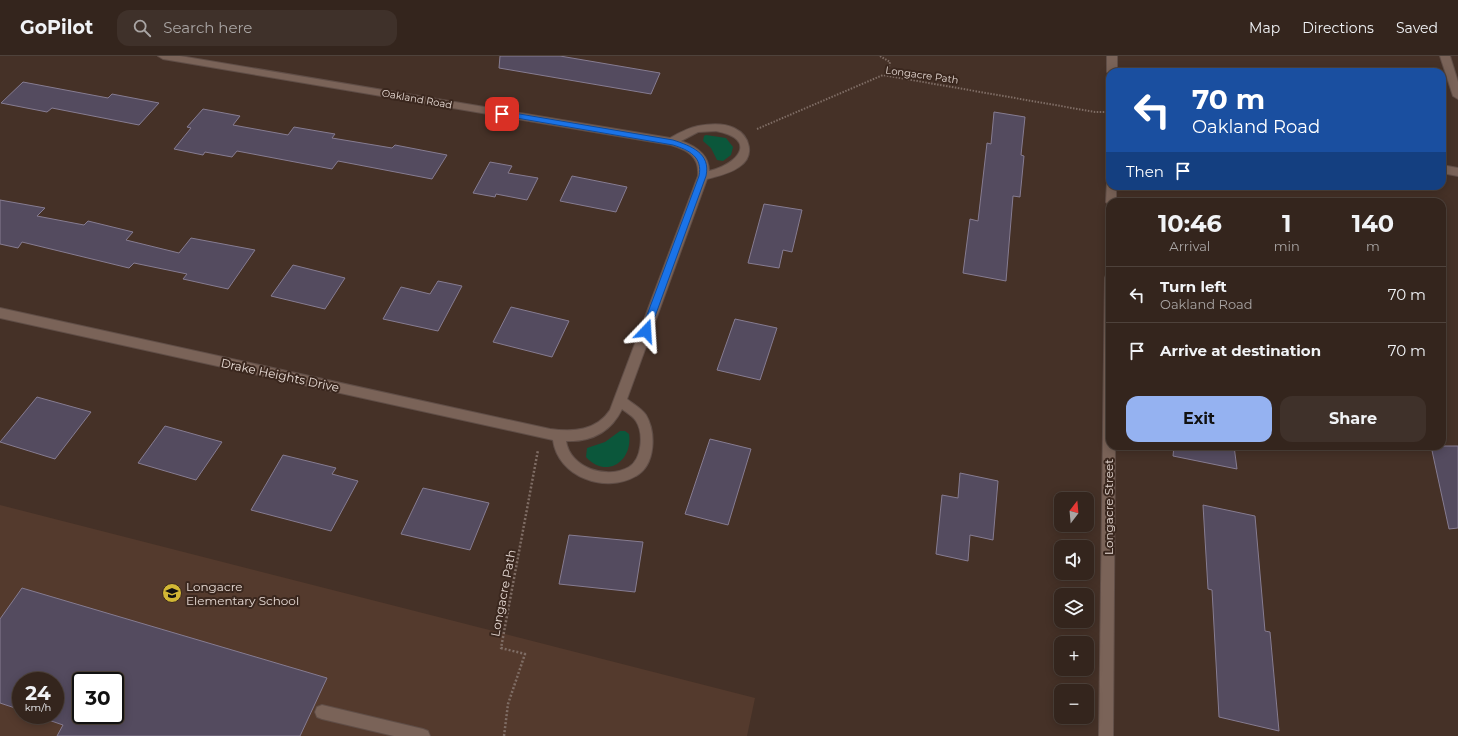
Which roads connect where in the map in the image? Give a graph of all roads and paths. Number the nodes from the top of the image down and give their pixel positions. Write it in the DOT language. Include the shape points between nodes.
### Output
graph roads {
  1 [pos="163,56"];
  2 [pos="880,56"];
  3 [pos="1112,56"];
  4 [pos="1445,56"];
  5 [pos="1112,68"];
  6 [pos="887,76"];
  7 [pos="1458,96"];
  8 [pos="1106,112"];
  9 [pos="742,136"];
  10 [pos="671,142"];
  11 [pos="1446,170"];
  12 [pos="1458,172"];
  13 [pos="702,176"];
  14 [pos="0,313"];
  15 [pos="620,401"];
  16 [pos="596,431"];
  17 [pos="541,433"];
  18 [pos="560,436"];
  19 [pos="1108,450"];
  20 [pos="322,712"];
  21 [pos="423,736"];
  22 [pos="504,736"];
  23 [pos="1106,736"];
  1 -- 10 [label="street, Oakland Road"];
  2 -- 6 [label="path" via="890,62"];
  3 -- 5 [label="street"];
  4 -- 7 [label="street"];
  6 -- 8 [label="path, Longacre Path"];
  6 -- 9 [label="path, Longacre Path"];
  9 -- 10 [label="street" via="732,131 713,128 697,129"];
  9 -- 13 [label="street" via="746,145 745,154 738,165 719,174"];
  10 -- 13 [label="street, Oakland Road" via="697,153 702,159"];
  11 -- 12 [label="street"];
  13 -- 15 [label="street, Oakland Road"];
  14 -- 17 [label="street, Drake Heights Drive"];
  15 -- 16 [label="street, Oakland Road" via="609,421"];
  15 -- 18 [label="street" via="641,418 648,438 644,458 633,471 617,477 589,475 577,468 562,453"];
  16 -- 18 [label="street, Drake Heights Drive" via="579,436"];
  17 -- 18 [label="street, Drake Heights Drive"];
  17 -- 22 [label="path, Longacre Path" via="501,648 526,654 506,704 503,719"];
  19 -- 23 [label="street, Longacre Street"];
  20 -- 21 [label="lane"];
}
